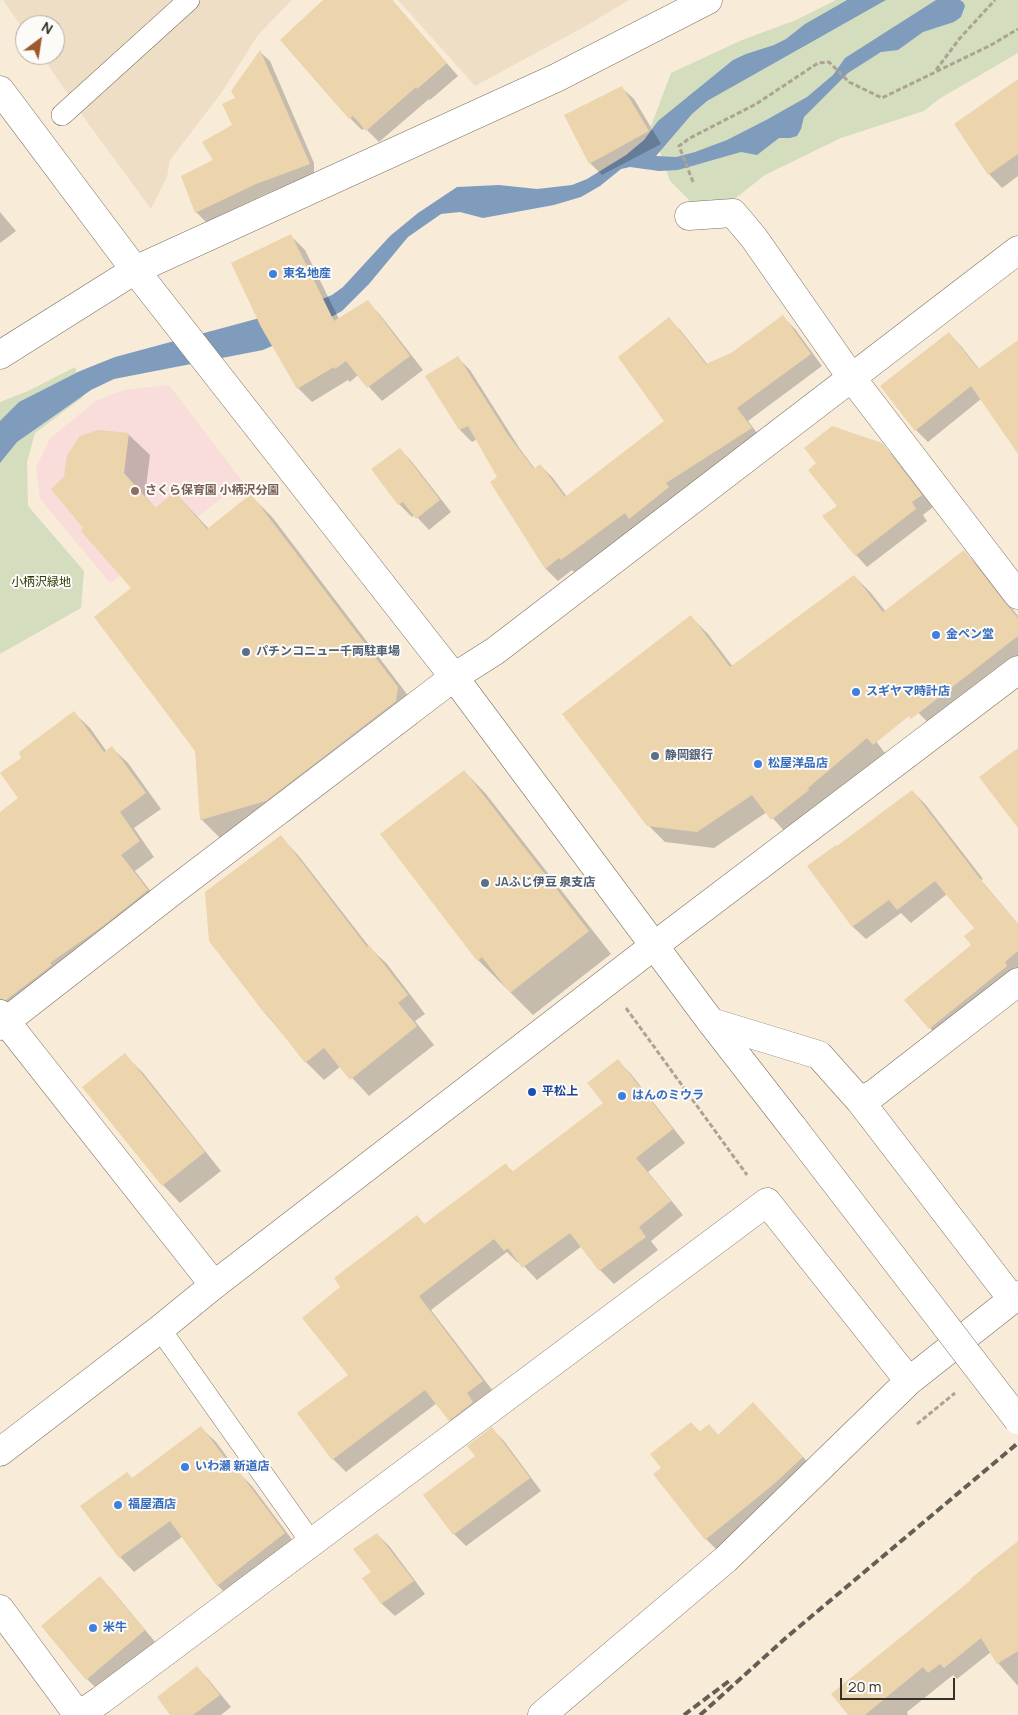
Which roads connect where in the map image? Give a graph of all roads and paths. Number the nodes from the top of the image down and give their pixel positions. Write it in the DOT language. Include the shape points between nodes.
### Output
graph roads {
  1 [pos="189,0"];
  2 [pos="708,0"];
  3 [pos="995,0"];
  4 [pos="1018,29"];
  5 [pos="935,71"];
  6 [pos="0,90"];
  7 [pos="62,115"];
  8 [pos="688,169"];
  9 [pos="689,216"];
  10 [pos="1018,250"];
  11 [pos="135,270"];
  12 [pos="0,355"];
  13 [pos="851,377"];
  14 [pos="1018,595"];
  15 [pos="1018,670"];
  16 [pos="454,677"];
  17 [pos="655,945"];
  18 [pos="1018,982"];
  19 [pos="626,1008"];
  20 [pos="2,1020"];
  21 [pos="711,1022"];
  22 [pos="860,1100"];
  23 [pos="767,1202"];
  24 [pos="214,1285"];
  25 [pos="1015,1297"];
  26 [pos="160,1329"];
  27 [pos="909,1381"];
  28 [pos="1018,1420"];
  29 [pos="0,1452"];
  30 [pos="311,1542"];
  31 [pos="0,1609"];
  32 [pos="79,1715"];
  33 [pos="542,1715"];
  1 -- 7 [label="lane"];
  2 -- 11 [label="street" via="556,78"];
  3 -- 5 [label="path"];
  4 -- 5 [label="path"];
  5 -- 8 [label="path" via="882,98 849,82 829,62 818,63 756,104 679,146"];
  6 -- 11 [label="street"];
  9 -- 13 [label="street" via="733,214 754,238"];
  10 -- 13 [label="street"];
  11 -- 12 [label="street"];
  11 -- 16 [label="street"];
  13 -- 14 [label="street"];
  13 -- 16 [label="street" via="495,651"];
  15 -- 17 [label="street"];
  16 -- 17 [label="street"];
  16 -- 20 [label="street"];
  17 -- 21 [label="street"];
  17 -- 24 [label="street"];
  18 -- 22 [label="street" via="876,1093"];
  19 -- 23 [label="path"];
  20 -- 24 [label="street"];
  21 -- 22 [label="street" via="819,1055"];
  21 -- 28 [label="street, bridge"];
  22 -- 25 [label="street"];
  23 -- 27 [label="street"];
  23 -- 30 [label="street"];
  24 -- 26 [label="street"];
  25 -- 27 [label="street"];
  26 -- 29 [label="street"];
  26 -- 30 [label="lane"];
  27 -- 33 [label="street" via="726,1559"];
  30 -- 32 [label="street"];
  31 -- 32 [label="street"];
}
